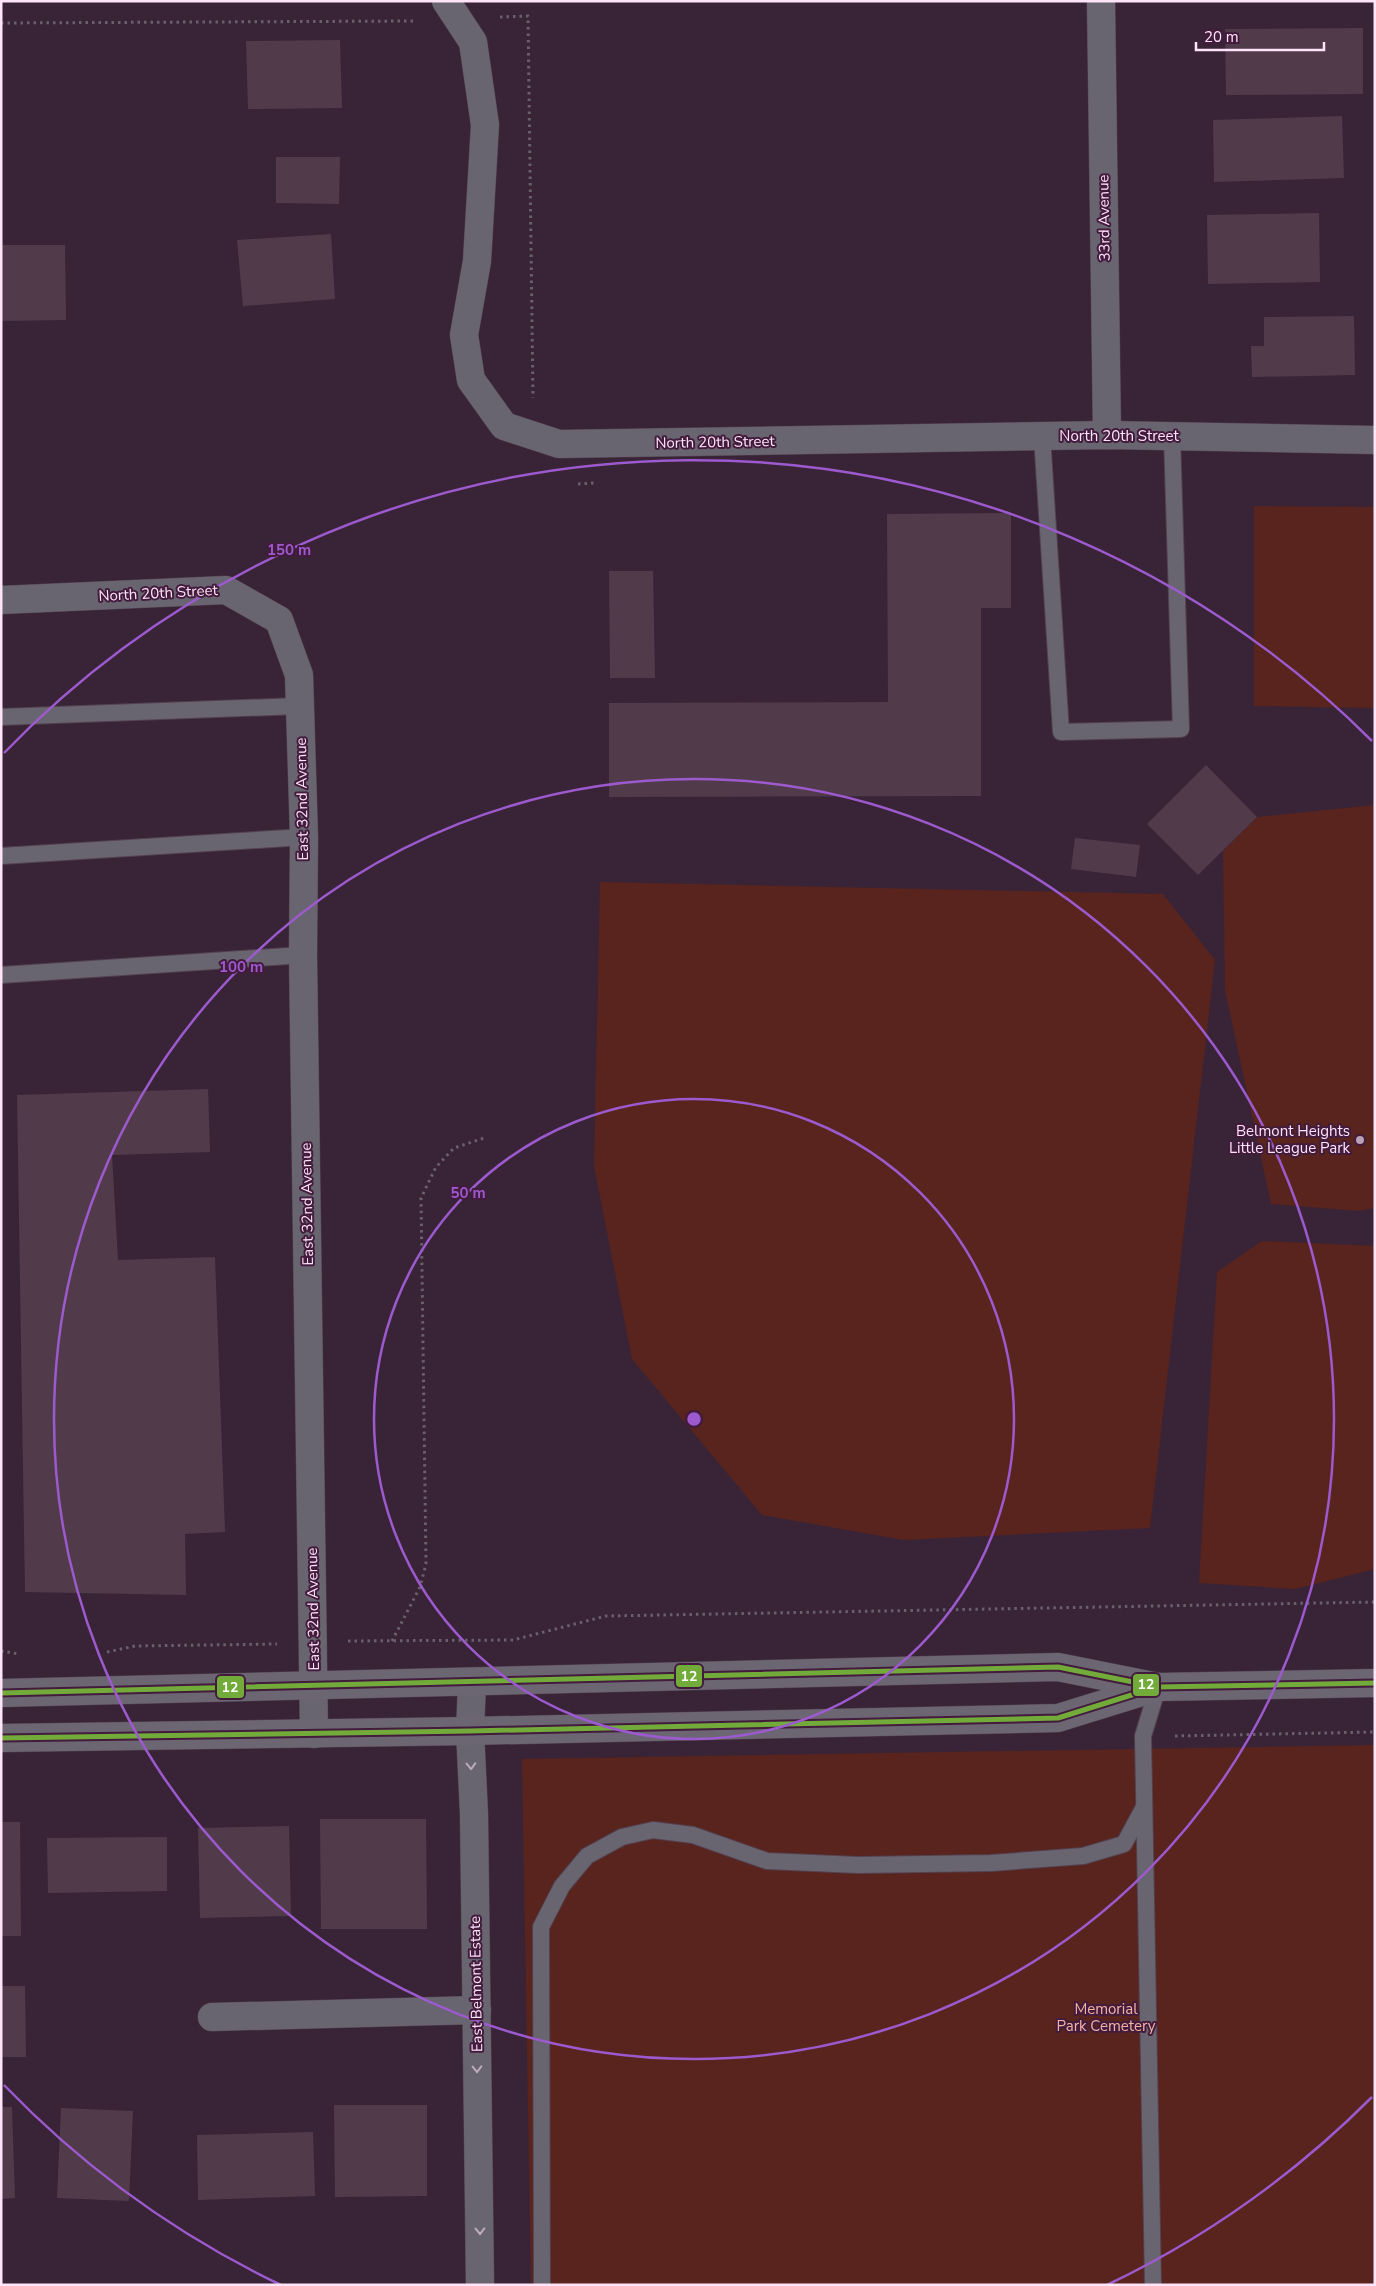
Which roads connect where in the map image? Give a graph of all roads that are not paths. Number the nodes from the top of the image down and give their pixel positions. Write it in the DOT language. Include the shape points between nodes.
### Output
graph roads {
  1 [pos="1101,1"];
  2 [pos="452,10"];
  3 [pos="1107,435"];
  4 [pos="1042,436"];
  5 [pos="1172,436"];
  6 [pos="1375,440"];
  7 [pos="1,600"];
  8 [pos="299,675"];
  9 [pos="299,706"];
  10 [pos="1,718"];
  11 [pos="304,837"];
  12 [pos="1,856"];
  13 [pos="303,956"];
  14 [pos="1,975"];
  15 [pos="472,1683"];
  16 [pos="1375,1683"];
  17 [pos="314,1687"];
  18 [pos="1158,1687"];
  19 [pos="1,1693"];
  20 [pos="470,1731"];
  21 [pos="314,1734"];
  22 [pos="1,1738"];
  23 [pos="1144,1807"];
  24 [pos="476,2010"];
  25 [pos="212,2017"];
  26 [pos="480,2285"];
  27 [pos="542,2285"];
  28 [pos="1153,2285"];
  1 -- 3 [label="street, 33rd Avenue"];
  2 -- 4 [label="street, North 20th Street" via="473,42 486,125 477,261 464,335 471,380 504,426 559,444"];
  3 -- 4 [label="street, North 20th Street"];
  3 -- 5 [label="street, North 20th Street"];
  4 -- 5 [label="lane" via="1061,732 1181,729"];
  5 -- 6 [label="street, North 20th Street"];
  7 -- 8 [label="street, North 20th Street" via="226,590 279,620"];
  8 -- 9 [label="street, East 32nd Avenue"];
  9 -- 10 [label="lane"];
  9 -- 11 [label="street, East 32nd Avenue"];
  11 -- 12 [label="lane"];
  11 -- 13 [label="street, East 32nd Avenue"];
  13 -- 14 [label="lane"];
  13 -- 17 [label="street, East 32nd Avenue"];
  15 -- 17 [label="main road"];
  15 -- 18 [label="main road" via="1058,1667"];
  15 -- 20 [label="street, East Belmont Estate"];
  16 -- 18 [label="main road"];
  17 -- 19 [label="main road"];
  17 -- 21 [label="street, East 32nd Avenue"];
  18 -- 20 [label="main road" via="1058,1718"];
  18 -- 23 [label="lane" via="1143,1736"];
  20 -- 21 [label="main road"];
  20 -- 24 [label="street, East Belmont Estate, one-way"];
  21 -- 22 [label="main road"];
  23 -- 27 [label="lane" via="1124,1844 1083,1856 992,1863 858,1865 767,1860 693,1835 653,1830 622,1837 587,1856 562,1886 541,1927"];
  23 -- 28 [label="lane"];
  24 -- 25 [label="street"];
  24 -- 26 [label="street, East Belmont Estate, one-way"];
}
